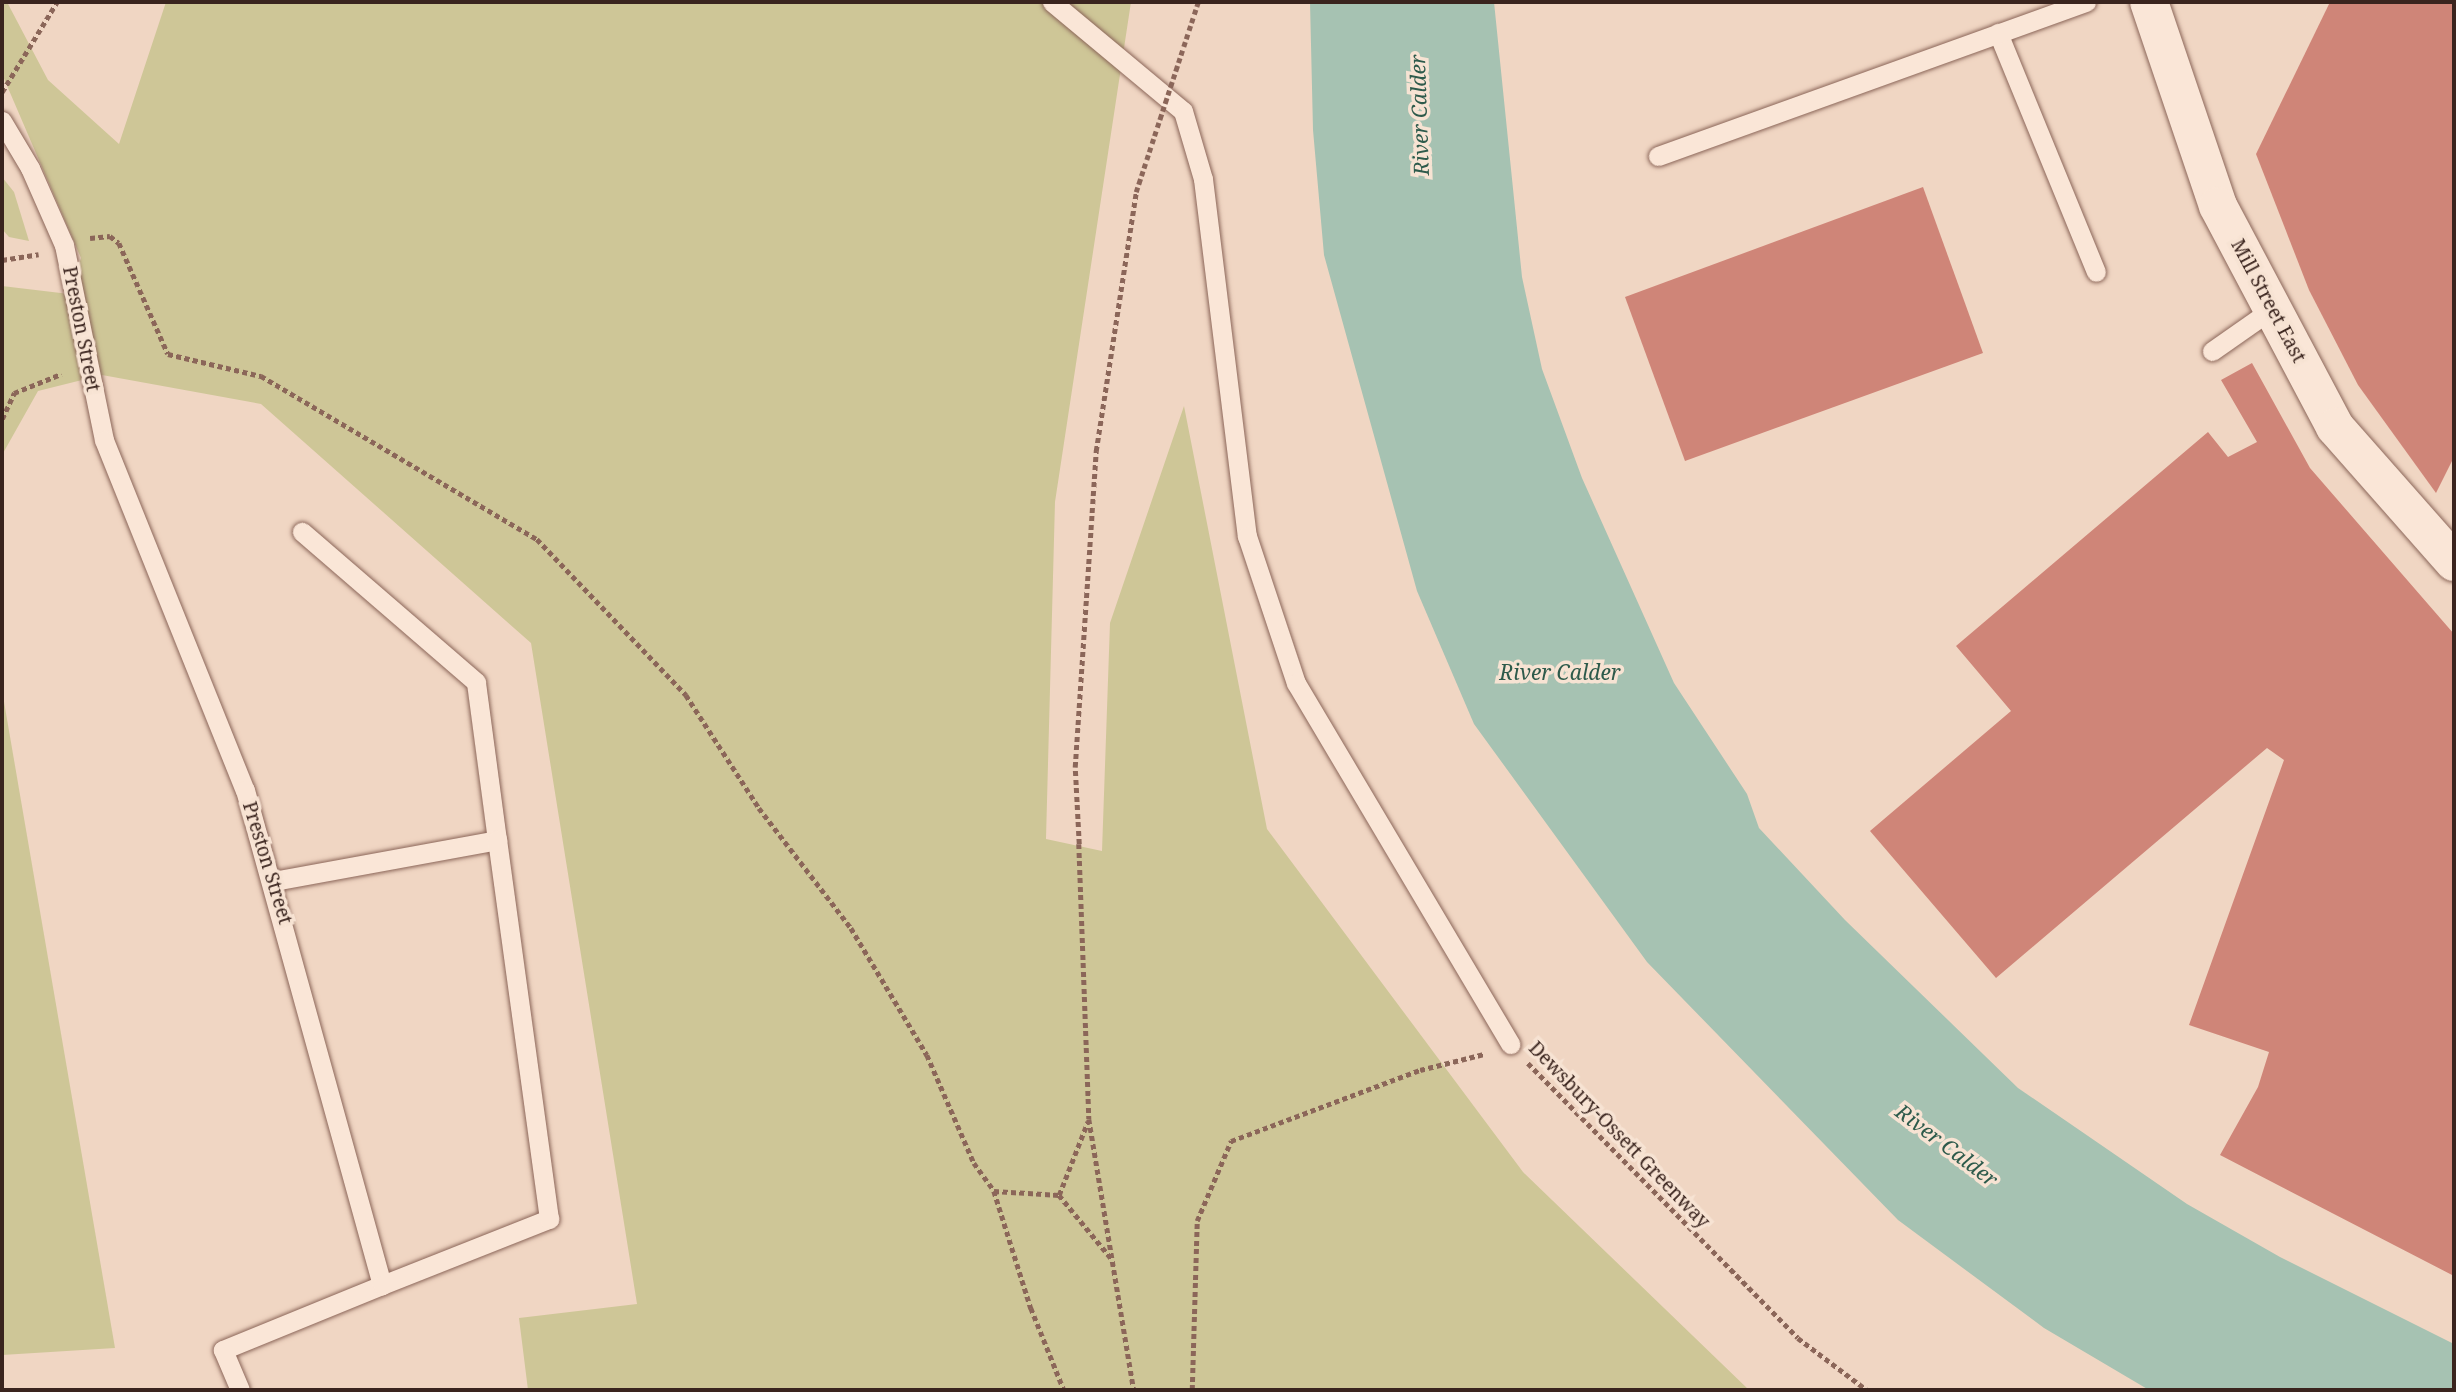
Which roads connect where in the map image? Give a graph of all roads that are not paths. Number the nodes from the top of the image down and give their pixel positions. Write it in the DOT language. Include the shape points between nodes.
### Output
graph roads {
  1 [pos="1052,2"];
  2 [pos="2086,2"];
  3 [pos="2149,2"];
  4 [pos="1998,33"];
  5 [pos="2,121"];
  6 [pos="1658,156"];
  7 [pos="2096,272"];
  8 [pos="2273,309"];
  9 [pos="2212,351"];
  10 [pos="302,532"];
  11 [pos="2452,553"];
  12 [pos="497,840"];
  13 [pos="274,881"];
  14 [pos="1510,1044"];
  15 [pos="382,1285"];
  16 [pos="240,1390"];
  1 -- 14 [label="lane" via="1183,111 1203,179 1247,536 1296,683"];
  2 -- 4 [label="lane"];
  3 -- 8 [label="street, Mill Street East" via="2218,206"];
  4 -- 6 [label="lane"];
  4 -- 7 [label="lane"];
  5 -- 13 [label="lane, Preston Street" via="30,168 64,246 104,440 245,790"];
  8 -- 9 [label="lane"];
  8 -- 11 [label="street, Mill Street East" via="2335,427"];
  10 -- 12 [label="lane" via="476,682"];
  12 -- 13 [label="lane"];
  12 -- 15 [label="lane" via="549,1219"];
  13 -- 15 [label="lane, Preston Street"];
  15 -- 16 [label="lane" via="223,1350"];
}
